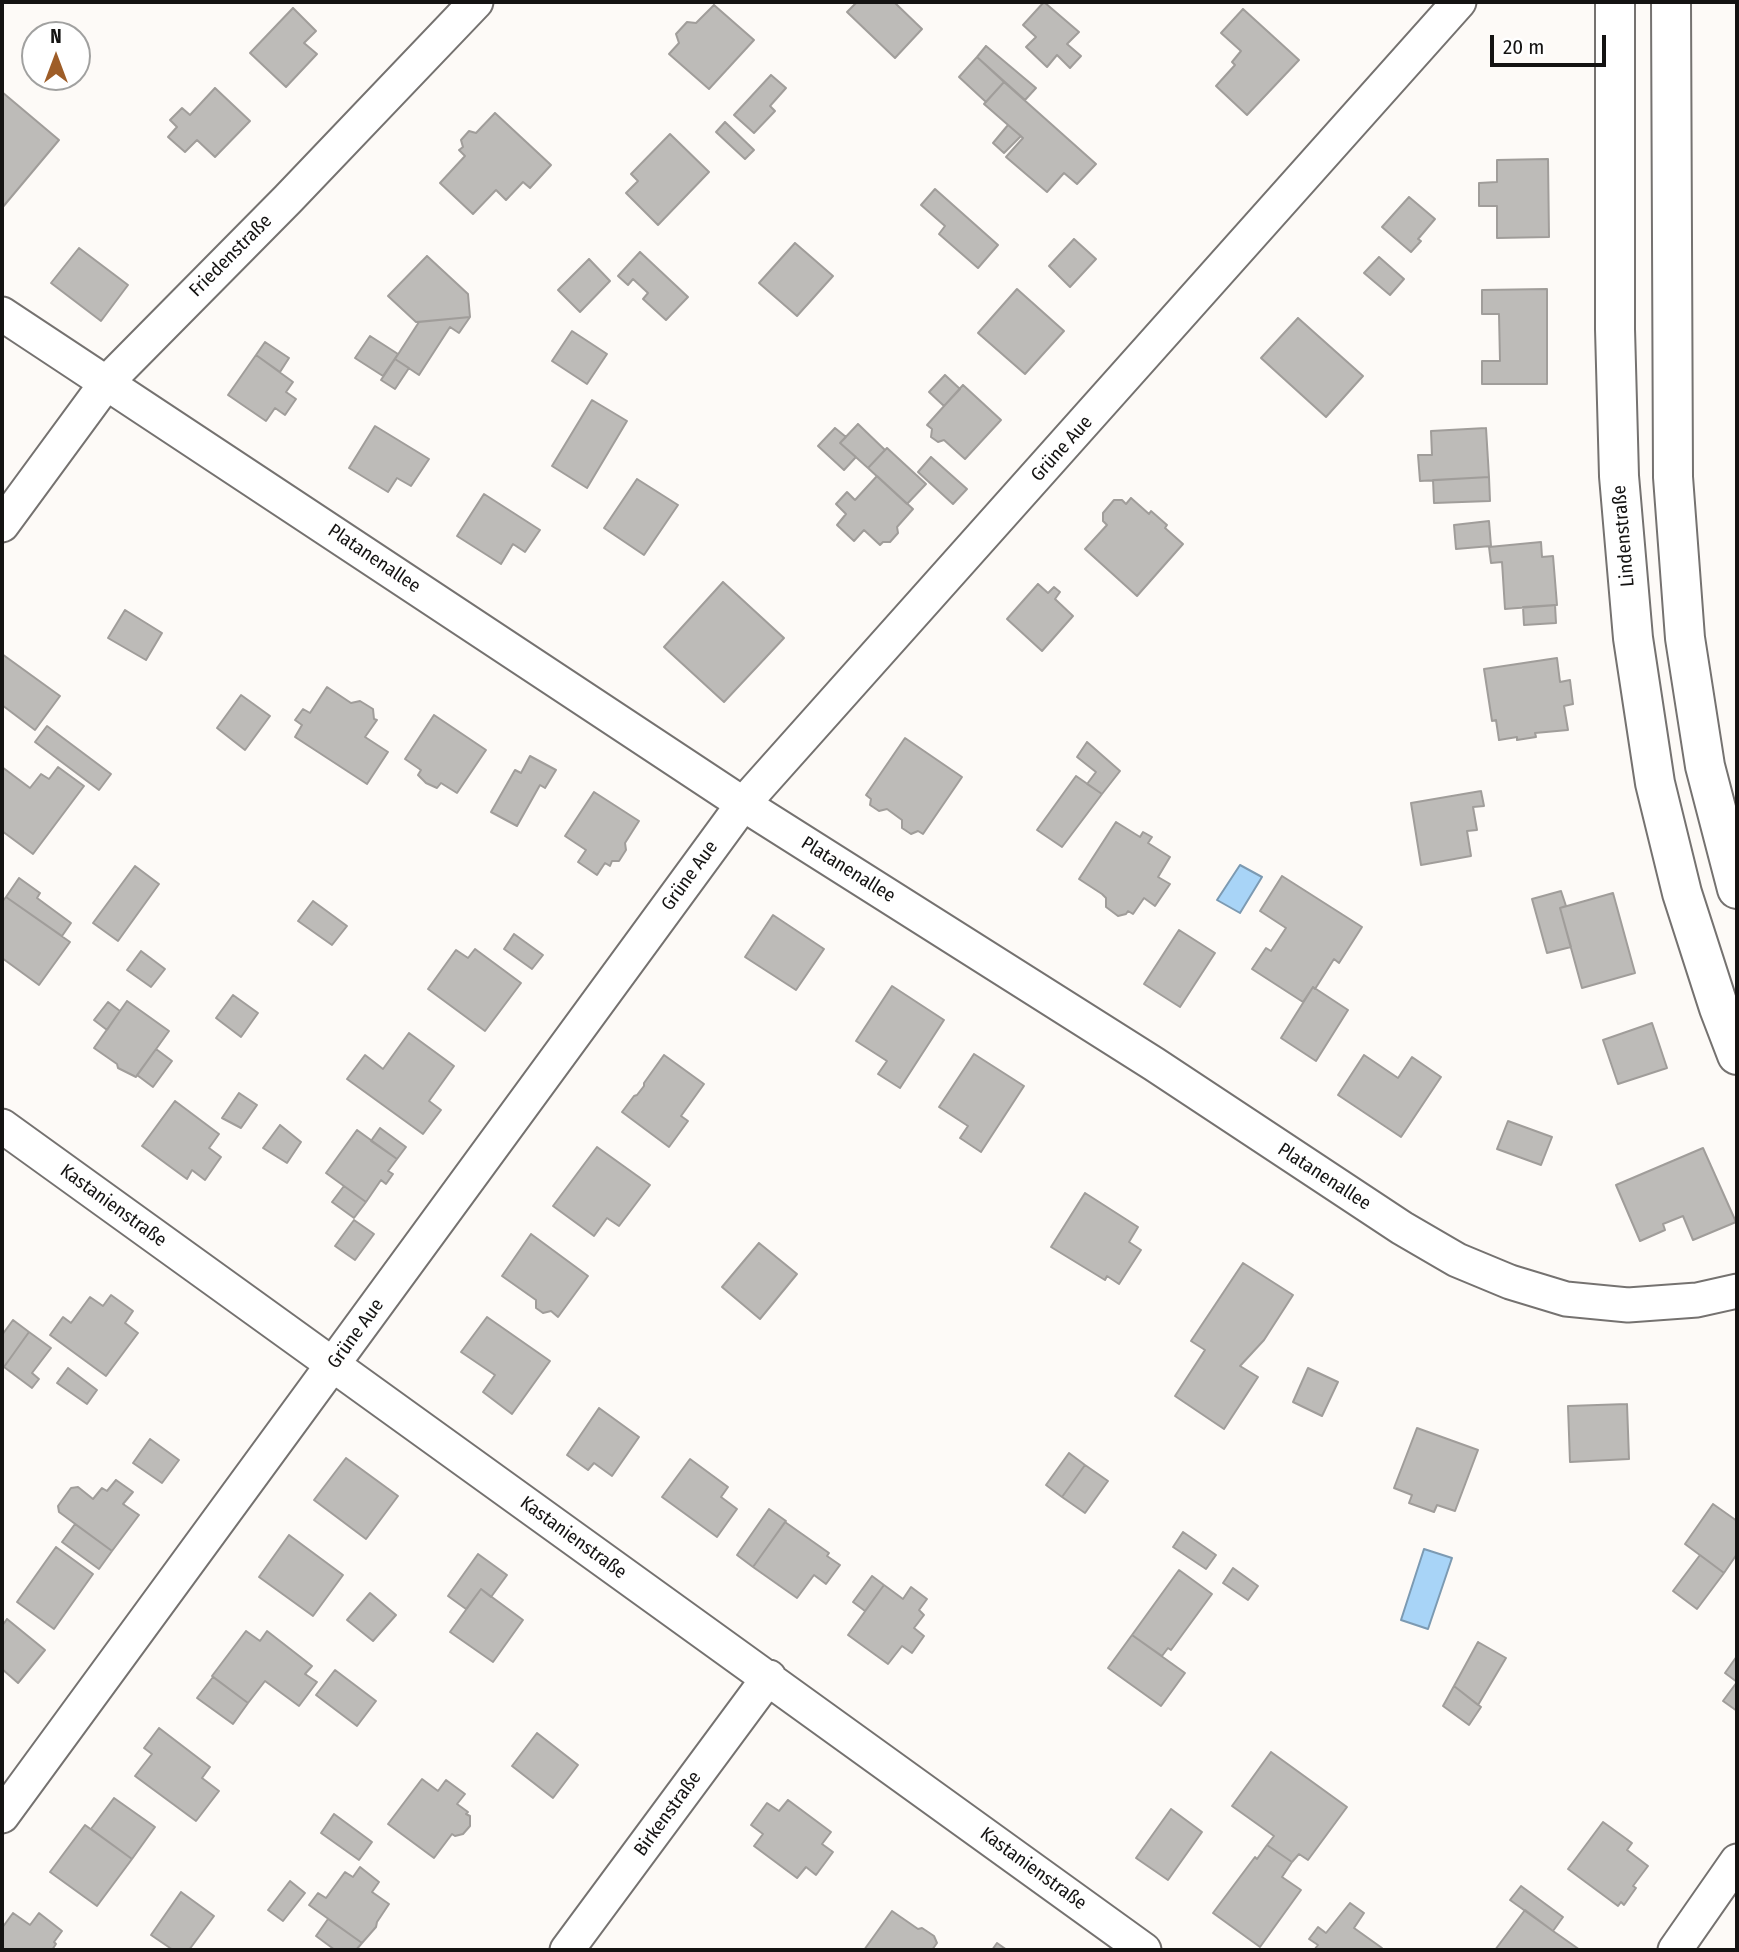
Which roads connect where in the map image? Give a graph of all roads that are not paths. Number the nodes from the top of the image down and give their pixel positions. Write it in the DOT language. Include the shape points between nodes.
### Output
graph roads {
  1 [pos="476,2"];
  2 [pos="1459,2"];
  3 [pos="1615,2"];
  4 [pos="1671,2"];
  5 [pos="2,314"];
  6 [pos="107,382"];
  7 [pos="2,525"];
  8 [pos="743,804"];
  9 [pos="1737,889"];
  10 [pos="1737,1055"];
  11 [pos="2,1126"];
  12 [pos="1737,1292"];
  13 [pos="333,1366"];
  14 [pos="769,1677"];
  15 [pos="2,1816"];
  16 [pos="1737,1861"];
  17 [pos="567,1950"];
  18 [pos="1144,1950"];
  19 [pos="1675,1950"];
  1 -- 6 [label="street, Friedenstraße"];
  2 -- 8 [label="street, Grüne Aue"];
  3 -- 10 [label="street, Lindenstraße" via="1619,476 1633,638 1655,783 1682,893"];
  4 -- 9 [label="street" via="1673,477 1685,638 1701,741"];
  5 -- 6 [label="street, Platanenallee"];
  6 -- 7 [label="street, Friedenstraße"];
  6 -- 8 [label="street, Platanenallee"];
  8 -- 12 [label="street, Platanenallee" via="1457,1260 1566,1299 1628,1305"];
  8 -- 13 [label="street, Grüne Aue"];
  11 -- 13 [label="street, Kastanienstraße"];
  13 -- 14 [label="street, Kastanienstraße"];
  13 -- 15 [label="street, Grüne Aue"];
  14 -- 17 [label="street, Birkenstraße"];
  14 -- 18 [label="street, Kastanienstraße"];
  16 -- 19 [label="street"];
}
